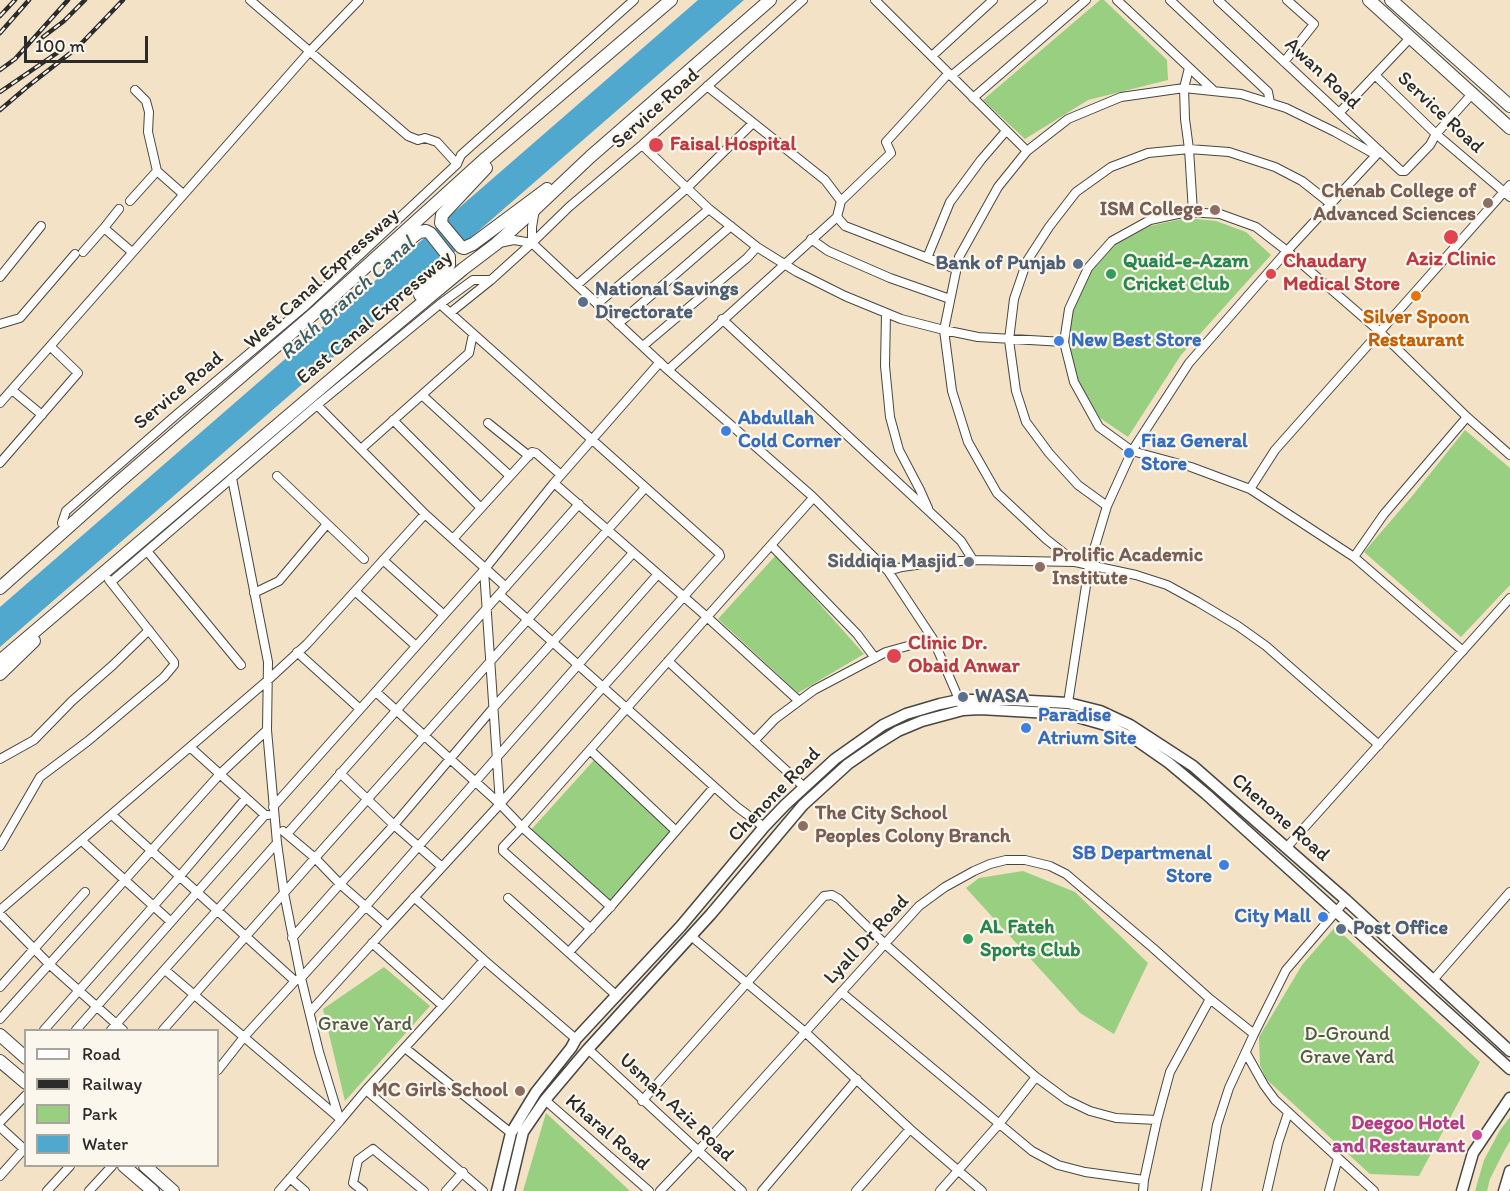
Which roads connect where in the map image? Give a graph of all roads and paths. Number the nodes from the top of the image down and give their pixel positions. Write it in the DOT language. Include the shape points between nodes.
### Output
graph roads {
  1 [pos="250,0"];
  2 [pos="359,0"];
  3 [pos="634,0"];
  4 [pos="670,0"];
  5 [pos="770,0"];
  6 [pos="803,0"];
  7 [pos="875,0"];
  8 [pos="993,0"];
  9 [pos="1043,0"];
  10 [pos="1086,0"];
  11 [pos="1117,0"];
  12 [pos="1170,0"];
  13 [pos="1218,0"];
  14 [pos="1287,0"];
  15 [pos="1369,0"];
  16 [pos="1391,0"];
  17 [pos="1411,37"];
  18 [pos="310,51"];
  19 [pos="932,56"];
  20 [pos="1284,62"];
  21 [pos="1189,69"];
  22 [pos="949,75"];
  23 [pos="1375,75"];
  24 [pos="707,86"];
  25 [pos="1184,88"];
  26 [pos="135,90"];
  27 [pos="1213,91"];
  28 [pos="1472,94"];
  29 [pos="973,98"];
  30 [pos="550,103"];
  31 [pos="1270,103"];
  32 [pos="1510,106"];
  33 [pos="1339,113"];
  34 [pos="753,123"];
  35 [pos="1510,128"];
  36 [pos="1006,131"];
  37 [pos="1436,134"];
  38 [pos="642,145"];
  39 [pos="1189,149"];
  40 [pos="1027,152"];
  41 [pos="1378,153"];
  42 [pos="590,157"];
  43 [pos="457,164"];
  44 [pos="157,171"];
  45 [pos="688,187"];
  46 [pos="1508,192"];
  47 [pos="183,194"];
  48 [pos="130,201"];
  49 [pos="841,201"];
  50 [pos="1331,204"];
  51 [pos="119,209"];
  52 [pos="535,209"];
  53 [pos="709,209"];
  54 [pos="1193,212"];
  55 [pos="837,217"];
  56 [pos="731,225"];
  57 [pos="41,226"];
  58 [pos="104,228"];
  59 [pos="811,239"];
  60 [pos="532,243"];
  61 [pos="496,244"];
  62 [pos="757,247"];
  63 [pos="1287,251"];
  64 [pos="132,252"];
  65 [pos="927,258"];
  66 [pos="784,265"];
  67 [pos="956,269"];
  68 [pos="0,277"];
  69 [pos="491,280"];
  70 [pos="577,285"];
  71 [pos="950,299"];
  72 [pos="440,304"];
  73 [pos="597,304"];
  74 [pos="317,310"];
  75 [pos="886,313"];
  76 [pos="450,314"];
  77 [pos="722,319"];
  78 [pos="0,324"];
  79 [pos="618,324"];
  80 [pos="944,330"];
  81 [pos="1379,331"];
  82 [pos="473,334"];
  83 [pos="1009,340"];
  84 [pos="1064,342"];
  85 [pos="643,346"];
  86 [pos="51,347"];
  87 [pos="355,359"];
  88 [pos="660,362"];
  89 [pos="668,370"];
  90 [pos="12,390"];
  91 [pos="422,395"];
  92 [pos="0,403"];
  93 [pos="317,405"];
  94 [pos="42,415"];
  95 [pos="1467,417"];
  96 [pos="393,420"];
  97 [pos="489,423"];
  98 [pos="592,440"];
  99 [pos="361,449"];
  100 [pos="1132,451"];
  101 [pos="1510,455"];
  102 [pos="529,456"];
  103 [pos="0,463"];
  104 [pos="561,475"];
  105 [pos="277,476"];
  106 [pos="510,476"];
  107 [pos="232,478"];
  108 [pos="120,481"];
  109 [pos="554,483"];
  110 [pos="645,488"];
  111 [pos="1250,489"];
  112 [pos="813,498"];
  113 [pos="579,504"];
  114 [pos="1107,506"];
  115 [pos="481,507"];
  116 [pos="929,512"];
  117 [pos="425,514"];
  118 [pos="62,524"];
  119 [pos="327,524"];
  120 [pos="608,530"];
  121 [pos="453,539"];
  122 [pos="771,546"];
  123 [pos="147,551"];
  124 [pos="633,553"];
  125 [pos="1354,557"];
  126 [pos="364,559"];
  127 [pos="383,560"];
  128 [pos="973,560"];
  129 [pos="1075,562"];
  130 [pos="1089,566"];
  131 [pos="485,569"];
  132 [pos="888,571"];
  133 [pos="658,574"];
  134 [pos="0,577"];
  135 [pos="108,578"];
  136 [pos="506,587"];
  137 [pos="0,588"];
  138 [pos="355,591"];
  139 [pos="254,593"];
  140 [pos="500,595"];
  141 [pos="684,596"];
  142 [pos="1510,598"];
  143 [pos="487,609"];
  144 [pos="444,615"];
  145 [pos="707,617"];
  146 [pos="528,620"];
  147 [pos="149,630"];
  148 [pos="933,639"];
  149 [pos="552,642"];
  150 [pos="416,646"];
  151 [pos="1463,651"];
  152 [pos="297,652"];
  153 [pos="874,657"];
  154 [pos="0,661"];
  155 [pos="668,661"];
  156 [pos="490,662"];
  157 [pos="241,665"];
  158 [pos="578,665"];
  159 [pos="0,674"];
  160 [pos="268,680"];
  161 [pos="603,687"];
  162 [pos="376,692"];
  163 [pos="799,701"];
  164 [pos="1068,703"];
  165 [pos="961,705"];
  166 [pos="494,707"];
  167 [pos="626,708"];
  168 [pos="360,709"];
  169 [pos="396,710"];
  170 [pos="267,730"];
  171 [pos="424,736"];
  172 [pos="754,741"];
  173 [pos="1379,745"];
  174 [pos="189,747"];
  175 [pos="590,750"];
  176 [pos="497,757"];
  177 [pos="0,759"];
  178 [pos="450,760"];
  179 [pos="340,773"];
  180 [pos="220,774"];
  181 [pos="475,782"];
  182 [pos="714,787"];
  183 [pos="804,787"];
  184 [pos="246,798"];
  185 [pos="367,800"];
  186 [pos="500,804"];
  187 [pos="271,812"];
  188 [pos="112,814"];
  189 [pos="394,825"];
  190 [pos="275,826"];
  191 [pos="522,827"];
  192 [pos="764,828"];
  193 [pos="676,831"];
  194 [pos="287,834"];
  195 [pos="82,841"];
  196 [pos="277,843"];
  197 [pos="0,846"];
  198 [pos="419,846"];
  199 [pos="1287,847"];
  200 [pos="152,850"];
  201 [pos="315,858"];
  202 [pos="442,867"];
  203 [pos="180,876"];
  204 [pos="124,880"];
  205 [pos="340,884"];
  206 [pos="85,892"];
  207 [pos="197,892"];
  208 [pos="1510,892"];
  209 [pos="284,893"];
  210 [pos="414,897"];
  211 [pos="508,898"];
  212 [pos="1346,900"];
  213 [pos="154,906"];
  214 [pos="366,906"];
  215 [pos="610,907"];
  216 [pos="217,911"];
  217 [pos="1336,911"];
  218 [pos="0,912"];
  219 [pos="171,922"];
  220 [pos="388,926"];
  221 [pos="591,929"];
  222 [pos="246,936"];
  223 [pos="691,936"];
  224 [pos="292,938"];
  225 [pos="372,943"];
  226 [pos="885,944"];
  227 [pos="34,949"];
  228 [pos="569,952"];
  229 [pos="484,960"];
  230 [pos="49,964"];
  231 [pos="165,970"];
  232 [pos="298,980"];
  233 [pos="1432,980"];
  234 [pos="747,983"];
  235 [pos="0,987"];
  236 [pos="79,991"];
  237 [pos="841,992"];
  238 [pos="194,995"];
  239 [pos="617,996"];
  240 [pos="1210,999"];
  241 [pos="443,1006"];
  242 [pos="97,1007"];
  243 [pos="310,1012"];
  244 [pos="0,1018"];
  245 [pos="117,1028"];
  246 [pos="45,1029"];
  247 [pos="77,1029"];
  248 [pos="164,1029"];
  249 [pos="805,1032"];
  250 [pos="1254,1034"];
  251 [pos="0,1035"];
  252 [pos="244,1037"];
  253 [pos="576,1039"];
  254 [pos="405,1048"];
  255 [pos="588,1049"];
  256 [pos="1510,1051"];
  257 [pos="1246,1053"];
  258 [pos="24,1055"];
  259 [pos="0,1061"];
  260 [pos="219,1069"];
  261 [pos="1510,1069"];
  262 [pos="1036,1077"];
  263 [pos="856,1079"];
  264 [pos="24,1081"];
  265 [pos="366,1090"];
  266 [pos="24,1097"];
  267 [pos="1510,1098"];
  268 [pos="545,1100"];
  269 [pos="642,1101"];
  270 [pos="1288,1113"];
  271 [pos="2,1116"];
  272 [pos="339,1119"];
  273 [pos="1157,1120"];
  274 [pos="999,1124"];
  275 [pos="0,1127"];
  276 [pos="910,1129"];
  277 [pos="511,1133"];
  278 [pos="698,1151"];
  279 [pos="1338,1158"];
  280 [pos="69,1167"];
  281 [pos="111,1167"];
  282 [pos="125,1167"];
  283 [pos="146,1167"];
  284 [pos="958,1171"];
  285 [pos="1510,1171"];
  286 [pos="462,1172"];
  287 [pos="0,1176"];
  288 [pos="290,1178"];
  289 [pos="1144,1180"];
  290 [pos="47,1191"];
  291 [pos="89,1191"];
  292 [pos="153,1191"];
  293 [pos="173,1191"];
  294 [pos="279,1191"];
  295 [pos="304,1191"];
  296 [pos="363,1191"];
  297 [pos="424,1191"];
  298 [pos="446,1191"];
  299 [pos="483,1191"];
  300 [pos="497,1191"];
  301 [pos="509,1191"];
  302 [pos="649,1191"];
  303 [pos="660,1191"];
  304 [pos="742,1191"];
  305 [pos="762,1191"];
  306 [pos="856,1191"];
  307 [pos="940,1191"];
  308 [pos="982,1191"];
  309 [pos="1143,1191"];
  310 [pos="1206,1191"];
  311 [pos="1267,1191"];
  312 [pos="1329,1191"];
  313 [pos="1374,1191"];
  314 [pos="1462,1191"];
  315 [pos="1504,1191"];
  1 -- 18 [label="street"];
  2 -- 18 [label="street"];
  3 -- 43 [label="street, Service Road" via="461,155"];
  4 -- 30 [label="main road, West Canal Expressway"];
  5 -- 42 [label="main road, East Canal Expressway"];
  6 -- 24 [label="street, Service Road"];
  7 -- 19 [label="street"];
  8 -- 19 [label="street"];
  9 -- 22 [label="street"];
  10 -- 29 [label="street"];
  11 -- 21 [label="street"];
  12 -- 31 [label="street" via="1268,92"];
  13 -- 20 [label="street, Awan Road"];
  14 -- 20 [label="street" via="1314,24"];
  15 -- 17 [label="main road"];
  16 -- 32 [label="main road"];
  17 -- 23 [label="street"];
  17 -- 28 [label="main road"];
  18 -- 43 [label="street" via="408,136 436,142"];
  18 -- 47 [label="street"];
  19 -- 22 [label="street"];
  20 -- 33 [label="street, Awan Road"];
  21 -- 25 [label="street"];
  21 -- 27 [label="street"];
  22 -- 29 [label="street"];
  22 -- 49 [label="street" via="886,142 891,153"];
  23 -- 33 [label="street"];
  23 -- 37 [label="street, Service Road"];
  24 -- 34 [label="street"];
  24 -- 38 [label="street, Service Road"];
  25 -- 27 [label="street"];
  25 -- 39 [label="street"];
  25 -- 40 [label="street" via="1121,97 1068,119"];
  26 -- 44 [label="street" via="146,101 149,112 148,132"];
  27 -- 31 [label="street"];
  28 -- 35 [label="main road"];
  28 -- 37 [label="street"];
  29 -- 36 [label="street"];
  30 -- 42 [label="main road" via="444,211 441,223 464,248"];
  30 -- 74 [label="main road, West Canal Expressway"];
  31 -- 41 [label="street"];
  33 -- 41 [label="street, Awan Road"];
  34 -- 45 [label="street"];
  34 -- 49 [label="street" via="825,180"];
  36 -- 40 [label="street"];
  36 -- 65 [label="street" via="950,202"];
  37 -- 41 [label="street, Awan Road" via="1403,172"];
  37 -- 46 [label="street, Service Road"];
  38 -- 45 [label="street"];
  38 -- 60 [label="street, Service Road"];
  39 -- 50 [label="street" via="1229,152 1275,167"];
  39 -- 54 [label="street"];
  39 -- 83 [label="street" via="1148,153 1111,167 1076,192 1027,261 1014,299"];
  40 -- 67 [label="street" via="998,187"];
  41 -- 50 [label="street"];
  42 -- 52 [label="main road, East Canal Expressway"];
  43 -- 118 [label="street, Service Road" via="303,308 66,511"];
  44 -- 47 [label="street"];
  44 -- 48 [label="street"];
  45 -- 53 [label="street"];
  45 -- 70 [label="street"];
  46 -- 81 [label="street"];
  47 -- 64 [label="street"];
  49 -- 55 [label="street"];
  50 -- 63 [label="street"];
  51 -- 58 [label="street"];
  52 -- 60 [label="street"];
  52 -- 61 [label="main road, East Canal Expressway"];
  53 -- 56 [label="street"];
  53 -- 73 [label="street"];
  54 -- 63 [label="street" via="1220,214 1256,227"];
  54 -- 84 [label="street" via="1150,220 1112,241 1088,268 1069,309"];
  55 -- 59 [label="street"];
  55 -- 65 [label="street" via="845,226"];
  56 -- 62 [label="street"];
  56 -- 79 [label="street"];
  57 -- 68 [label="street"];
  58 -- 64 [label="street"];
  58 -- 78 [label="street" via="20,318"];
  59 -- 66 [label="street"];
  59 -- 71 [label="street" via="859,265"];
  60 -- 61 [label="street" via="505,240"];
  60 -- 69 [label="street, Service Road"];
  60 -- 70 [label="street"];
  61 -- 87 [label="main road, East Canal Expressway"];
  62 -- 66 [label="street"];
  62 -- 85 [label="street"];
  63 -- 81 [label="street"];
  63 -- 100 [label="street" via="1189,363"];
  64 -- 86 [label="street"];
  65 -- 67 [label="street"];
  66 -- 75 [label="street"];
  66 -- 77 [label="street"];
  67 -- 71 [label="street"];
  69 -- 72 [label="street" via="473,280"];
  69 -- 76 [label="street, Service Road"];
  70 -- 73 [label="street"];
  71 -- 80 [label="street"];
  72 -- 76 [label="street"];
  72 -- 93 [label="street"];
  73 -- 79 [label="street"];
  74 -- 87 [label="main road" via="419,232 430,232 449,257 449,265"];
  74 -- 108 [label="main road, West Canal Expressway"];
  75 -- 80 [label="street"];
  75 -- 116 [label="street" via="885,366 890,417 899,450"];
  76 -- 82 [label="street"];
  77 -- 89 [label="street"];
  77 -- 116 [label="street"];
  79 -- 85 [label="street"];
  80 -- 83 [label="street"];
  80 -- 129 [label="street" via="952,392 968,442 997,493"];
  81 -- 95 [label="street"];
  81 -- 111 [label="street" via="1275,450"];
  82 -- 91 [label="street" via="469,353"];
  82 -- 98 [label="street"];
  83 -- 84 [label="street"];
  83 -- 114 [label="street" via="1016,391 1026,422 1078,485"];
  84 -- 100 [label="street" via="1074,382 1099,427"];
  85 -- 88 [label="street"];
  86 -- 90 [label="street"];
  86 -- 94 [label="street" via="78,373"];
  87 -- 135 [label="main road, East Canal Expressway"];
  88 -- 89 [label="street"];
  88 -- 98 [label="street"];
  89 -- 112 [label="street"];
  90 -- 92 [label="street"];
  90 -- 94 [label="street"];
  91 -- 96 [label="street"];
  91 -- 106 [label="street"];
  93 -- 99 [label="street"];
  93 -- 107 [label="street"];
  94 -- 103 [label="street"];
  95 -- 101 [label="street"];
  95 -- 125 [label="street" via="1384,514"];
  96 -- 99 [label="street"];
  96 -- 115 [label="street"];
  97 -- 102 [label="street"];
  98 -- 104 [label="street"];
  98 -- 110 [label="street"];
  99 -- 117 [label="street"];
  100 -- 111 [label="street"];
  100 -- 114 [label="street"];
  102 -- 104 [label="street" via="534,452"];
  102 -- 106 [label="street"];
  104 -- 109 [label="street"];
  105 -- 119 [label="street"];
  106 -- 115 [label="street"];
  107 -- 123 [label="street"];
  107 -- 139 [label="street"];
  108 -- 118 [label="main road"];
  108 -- 137 [label="main road, West Canal Expressway"];
  109 -- 113 [label="street"];
  109 -- 131 [label="street"];
  110 -- 120 [label="street"];
  110 -- 141 [label="street" via="719,553"];
  111 -- 125 [label="street"];
  112 -- 122 [label="street"];
  112 -- 132 [label="street"];
  113 -- 120 [label="street"];
  113 -- 136 [label="street"];
  114 -- 130 [label="street"];
  115 -- 121 [label="street"];
  116 -- 128 [label="street" via="961,541"];
  117 -- 121 [label="street"];
  117 -- 127 [label="street"];
  118 -- 134 [label="main road"];
  119 -- 126 [label="street"];
  119 -- 139 [label="street" via="279,581"];
  120 -- 124 [label="street"];
  120 -- 146 [label="street"];
  121 -- 131 [label="street"];
  122 -- 145 [label="street"];
  122 -- 153 [label="street" via="857,634"];
  123 -- 135 [label="street"];
  123 -- 157 [label="street"];
  124 -- 133 [label="street"];
  124 -- 149 [label="street"];
  125 -- 151 [label="street"];
  127 -- 138 [label="street"];
  127 -- 144 [label="street"];
  128 -- 129 [label="street"];
  128 -- 132 [label="street"];
  129 -- 130 [label="street"];
  130 -- 164 [label="street"];
  130 -- 173 [label="street" via="1136,574 1167,585 1238,626"];
  131 -- 136 [label="street"];
  131 -- 143 [label="street"];
  131 -- 144 [label="street"];
  132 -- 148 [label="street"];
  133 -- 141 [label="street"];
  133 -- 158 [label="street"];
  135 -- 147 [label="street"];
  135 -- 154 [label="main road, East Canal Expressway"];
  135 -- 159 [label="main road"];
  136 -- 140 [label="street"];
  138 -- 150 [label="street"];
  138 -- 152 [label="street"];
  139 -- 160 [label="street" via="266,644"];
  140 -- 143 [label="street"];
  140 -- 146 [label="street"];
  141 -- 145 [label="street"];
  141 -- 161 [label="street"];
  142 -- 151 [label="street"];
  143 -- 156 [label="street"];
  143 -- 169 [label="street"];
  144 -- 150 [label="street"];
  145 -- 155 [label="street"];
  145 -- 163 [label="street"];
  146 -- 149 [label="street"];
  146 -- 156 [label="street"];
  147 -- 177 [label="street" via="34,740"];
  147 -- 197 [label="street" via="174,665 88,741 40,777"];
  148 -- 153 [label="street"];
  148 -- 165 [label="street"];
  149 -- 158 [label="street"];
  149 -- 166 [label="street"];
  150 -- 162 [label="street"];
  151 -- 173 [label="street"];
  152 -- 160 [label="street"];
  152 -- 168 [label="street"];
  153 -- 163 [label="street"];
  155 -- 167 [label="street"];
  155 -- 172 [label="street"];
  156 -- 166 [label="street"];
  156 -- 171 [label="street"];
  158 -- 161 [label="street"];
  158 -- 176 [label="street"];
  160 -- 170 [label="street"];
  160 -- 174 [label="street"];
  161 -- 167 [label="street"];
  161 -- 186 [label="street"];
  162 -- 168 [label="street"];
  162 -- 169 [label="street"];
  163 -- 172 [label="street"];
  164 -- 165 [label="street, Chenone Road" via="1012,700"];
  164 -- 199 [label="street, Chenone Road" via="1115,717 1166,748 1193,766"];
  165 -- 183 [label="street, Chenone Road" via="940,704 883,725"];
  165 -- 217 [label="street, Chenone Road" via="1067,714 1109,726 1136,740 1206,794"];
  165 -- 223 [label="street, Chenone Road" via="898,731 848,764 803,805"];
  166 -- 176 [label="street"];
  166 -- 178 [label="street"];
  167 -- 175 [label="street"];
  167 -- 182 [label="street"];
  168 -- 187 [label="street"];
  169 -- 171 [label="street"];
  169 -- 179 [label="street"];
  170 -- 180 [label="street"];
  170 -- 187 [label="street"];
  171 -- 178 [label="street"];
  171 -- 185 [label="street"];
  172 -- 183 [label="street"];
  173 -- 199 [label="street"];
  174 -- 180 [label="street"];
  174 -- 188 [label="street"];
  175 -- 191 [label="street"];
  175 -- 193 [label="street"];
  176 -- 181 [label="street"];
  176 -- 186 [label="street"];
  178 -- 181 [label="street"];
  178 -- 189 [label="street"];
  179 -- 185 [label="street"];
  179 -- 194 [label="street"];
  180 -- 184 [label="street"];
  180 -- 200 [label="street"];
  181 -- 186 [label="street"];
  181 -- 198 [label="street"];
  182 -- 192 [label="street"];
  182 -- 193 [label="street"];
  183 -- 192 [label="street, Chenone Road"];
  184 -- 187 [label="street"];
  184 -- 203 [label="street"];
  185 -- 189 [label="street"];
  185 -- 201 [label="street"];
  186 -- 191 [label="street"];
  186 -- 202 [label="street"];
  187 -- 190 [label="street"];
  187 -- 207 [label="street"];
  188 -- 195 [label="street"];
  188 -- 200 [label="street"];
  189 -- 198 [label="street"];
  189 -- 205 [label="street"];
  190 -- 194 [label="street"];
  190 -- 196 [label="street"];
  191 -- 215 [label="street"];
  191 -- 221 [label="street" via="503,847 504,851"];
  192 -- 239 [label="street, Chenone Road"];
  193 -- 215 [label="street"];
  194 -- 201 [label="street"];
  195 -- 204 [label="street"];
  195 -- 218 [label="street"];
  196 -- 209 [label="street"];
  196 -- 216 [label="street"];
  198 -- 202 [label="street"];
  198 -- 214 [label="street"];
  199 -- 212 [label="street, Chenone Road"];
  200 -- 203 [label="street"];
  200 -- 204 [label="street"];
  201 -- 205 [label="street"];
  201 -- 209 [label="street"];
  202 -- 210 [label="street"];
  203 -- 207 [label="street"];
  203 -- 213 [label="street"];
  204 -- 213 [label="street"];
  204 -- 230 [label="street"];
  205 -- 214 [label="street"];
  205 -- 224 [label="street"];
  206 -- 227 [label="street"];
  207 -- 216 [label="street"];
  207 -- 219 [label="street"];
  208 -- 233 [label="street"];
  209 -- 222 [label="street"];
  209 -- 224 [label="street"];
  210 -- 220 [label="street"];
  210 -- 229 [label="street"];
  211 -- 228 [label="street"];
  212 -- 217 [label="street"];
  212 -- 233 [label="street, Chenone Road"];
  213 -- 219 [label="street"];
  213 -- 236 [label="street"];
  214 -- 220 [label="street"];
  214 -- 232 [label="street"];
  215 -- 221 [label="street"];
  216 -- 222 [label="street"];
  216 -- 231 [label="street"];
  217 -- 250 [label="street" via="1286,970"];
  217 -- 261 [label="street, Chenone Road"];
  218 -- 227 [label="street"];
  219 -- 242 [label="street"];
  220 -- 225 [label="street"];
  221 -- 228 [label="street"];
  222 -- 232 [label="street"];
  222 -- 238 [label="street"];
  223 -- 234 [label="street"];
  223 -- 255 [label="street, Chenone Road"];
  224 -- 232 [label="street"];
  225 -- 241 [label="street"];
  225 -- 243 [label="street"];
  226 -- 234 [label="street" via="839,898 824,896"];
  226 -- 237 [label="street, Lyall Dr Road"];
  226 -- 240 [label="street, Lyall Dr Road" via="919,906 974,871 1006,860 1036,861 1066,874"];
  226 -- 262 [label="street"];
  227 -- 230 [label="street"];
  227 -- 235 [label="street"];
  228 -- 239 [label="street"];
  229 -- 241 [label="street"];
  229 -- 253 [label="street"];
  230 -- 236 [label="street"];
  230 -- 244 [label="street"];
  231 -- 238 [label="street"];
  231 -- 245 [label="street"];
  232 -- 243 [label="street"];
  232 -- 252 [label="street"];
  233 -- 256 [label="street, Chenone Road"];
  234 -- 249 [label="street"];
  234 -- 269 [label="street"];
  236 -- 242 [label="street"];
  236 -- 246 [label="street"];
  237 -- 249 [label="street, Lyall Dr Road"];
  237 -- 274 [label="street"];
  238 -- 248 [label="street"];
  238 -- 252 [label="street"];
  239 -- 253 [label="street, Chenone Road"];
  240 -- 250 [label="street, Lyall Dr Road"];
  240 -- 273 [label="street" via="1170,1072"];
  241 -- 254 [label="street"];
  242 -- 245 [label="street"];
  242 -- 247 [label="street"];
  243 -- 272 [label="street"];
  249 -- 263 [label="street"];
  249 -- 278 [label="street, Lyall Dr Road"];
  250 -- 257 [label="street"];
  251 -- 258 [label="main road"];
  252 -- 260 [label="street"];
  252 -- 272 [label="street"];
  253 -- 277 [label="street, Chenone Road"];
  254 -- 265 [label="street"];
  254 -- 277 [label="street"];
  255 -- 268 [label="street, Chenone Road"];
  255 -- 269 [label="street, Usman Aziz Road"];
  257 -- 270 [label="street" via="1264,1085"];
  257 -- 310 [label="street" via="1217,1125"];
  259 -- 264 [label="main road"];
  262 -- 273 [label="street" via="1090,1111 1116,1118"];
  262 -- 274 [label="street"];
  263 -- 276 [label="street"];
  263 -- 305 [label="street"];
  265 -- 272 [label="street"];
  265 -- 286 [label="street"];
  266 -- 271 [label="street"];
  267 -- 314 [label="street" via="1473,1153"];
  268 -- 301 [label="street" via="523,1132"];
  268 -- 302 [label="street, Kharal Road"];
  269 -- 278 [label="street, Usman Aziz Road"];
  270 -- 279 [label="street"];
  270 -- 311 [label="street"];
  272 -- 288 [label="street"];
  273 -- 289 [label="street"];
  274 -- 284 [label="street"];
  274 -- 289 [label="street" via="1032,1151 1058,1165"];
  275 -- 287 [label="street" via="24,1149"];
  276 -- 284 [label="street"];
  276 -- 306 [label="street"];
  277 -- 300 [label="street, Chenone Road"];
  278 -- 303 [label="street, Lyall Dr Road"];
  278 -- 304 [label="street, Usman Aziz Road"];
  279 -- 312 [label="street"];
  279 -- 313 [label="street"];
  280 -- 290 [label="street"];
  281 -- 291 [label="street"];
  282 -- 292 [label="main road"];
  283 -- 293 [label="main road"];
  284 -- 307 [label="street"];
  284 -- 308 [label="street"];
  285 -- 315 [label="street"];
  286 -- 298 [label="street"];
  286 -- 299 [label="street"];
  288 -- 294 [label="street"];
  288 -- 295 [label="street"];
  289 -- 309 [label="street"];
  296 -- 297 [label="street" via="352,1183 358,1160 373,1149"];
}
